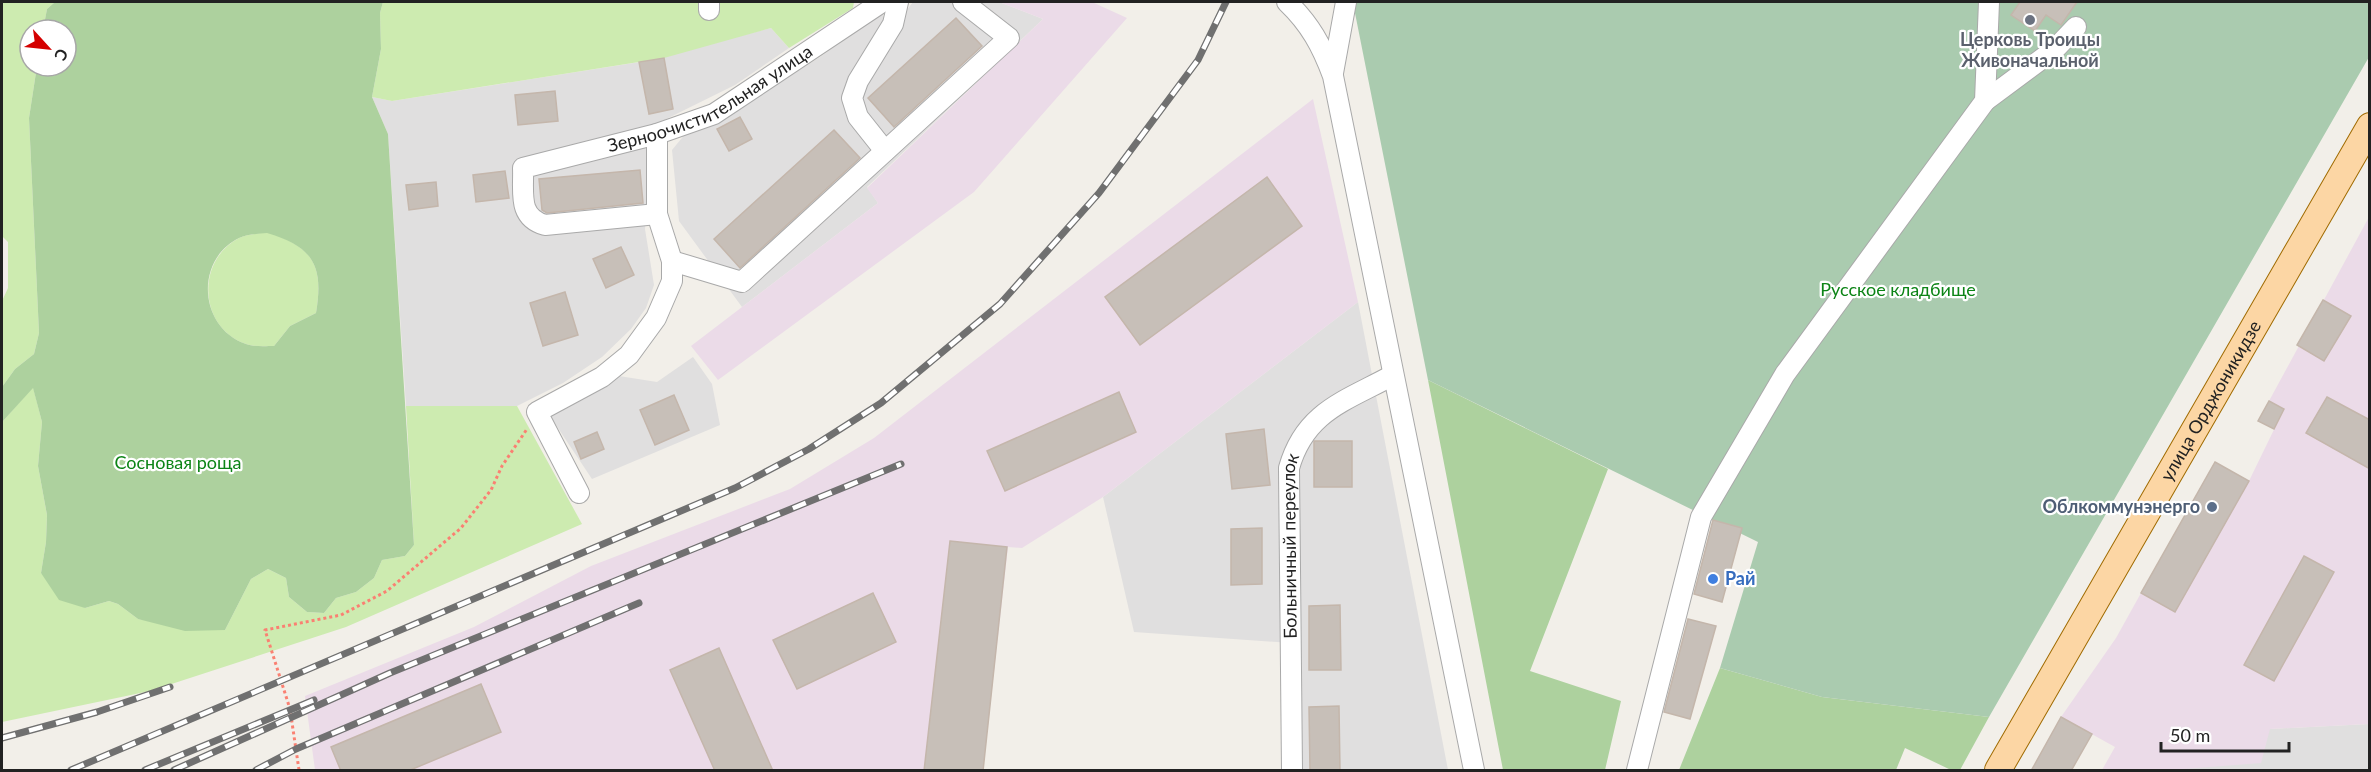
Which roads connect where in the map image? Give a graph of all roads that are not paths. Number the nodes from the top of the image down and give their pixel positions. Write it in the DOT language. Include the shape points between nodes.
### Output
graph roads {
  1 [pos="882,2"];
  2 [pos="898,2"];
  3 [pos="963,2"];
  4 [pos="1287,2"];
  5 [pos="1346,2"];
  6 [pos="1989,2"];
  7 [pos="2076,27"];
  8 [pos="1333,76"];
  9 [pos="1985,101"];
  10 [pos="2370,126"];
  11 [pos="657,134"];
  12 [pos="885,151"];
  13 [pos="657,214"];
  14 [pos="672,261"];
  15 [pos="1393,375"];
  16 [pos="579,493"];
  17 [pos="1292,771"];
  18 [pos="1474,771"];
  19 [pos="1637,771"];
  20 [pos="1998,771"];
  1 -- 11 [label="street, Зерноочистительная улица" via="714,114"];
  2 -- 12 [label="street" via="893,24 852,98 858,117"];
  3 -- 12 [label="street" via="1009,38"];
  4 -- 8 [label="street" via="1306,21 1322,46"];
  5 -- 8 [label="street"];
  6 -- 9 [label="street"];
  7 -- 9 [label="street" via="2055,49"];
  8 -- 15 [label="street"];
  9 -- 19 [label="street" via="1785,374 1701,517"];
  10 -- 20 [label="main road, улица Орджоникидзе"];
  11 -- 13 [label="street"];
  11 -- 13 [label="street, Зерноочистительная улица" via="523,168 525,212 533,221 545,225"];
  12 -- 14 [label="street" via="742,282"];
  13 -- 14 [label="street"];
  14 -- 16 [label="street" via="672,281 656,318 629,355 602,376 537,412"];
  15 -- 17 [label="street, Больничный переулок" via="1318,417 1299,440 1289,468"];
  15 -- 18 [label="street"];
}
